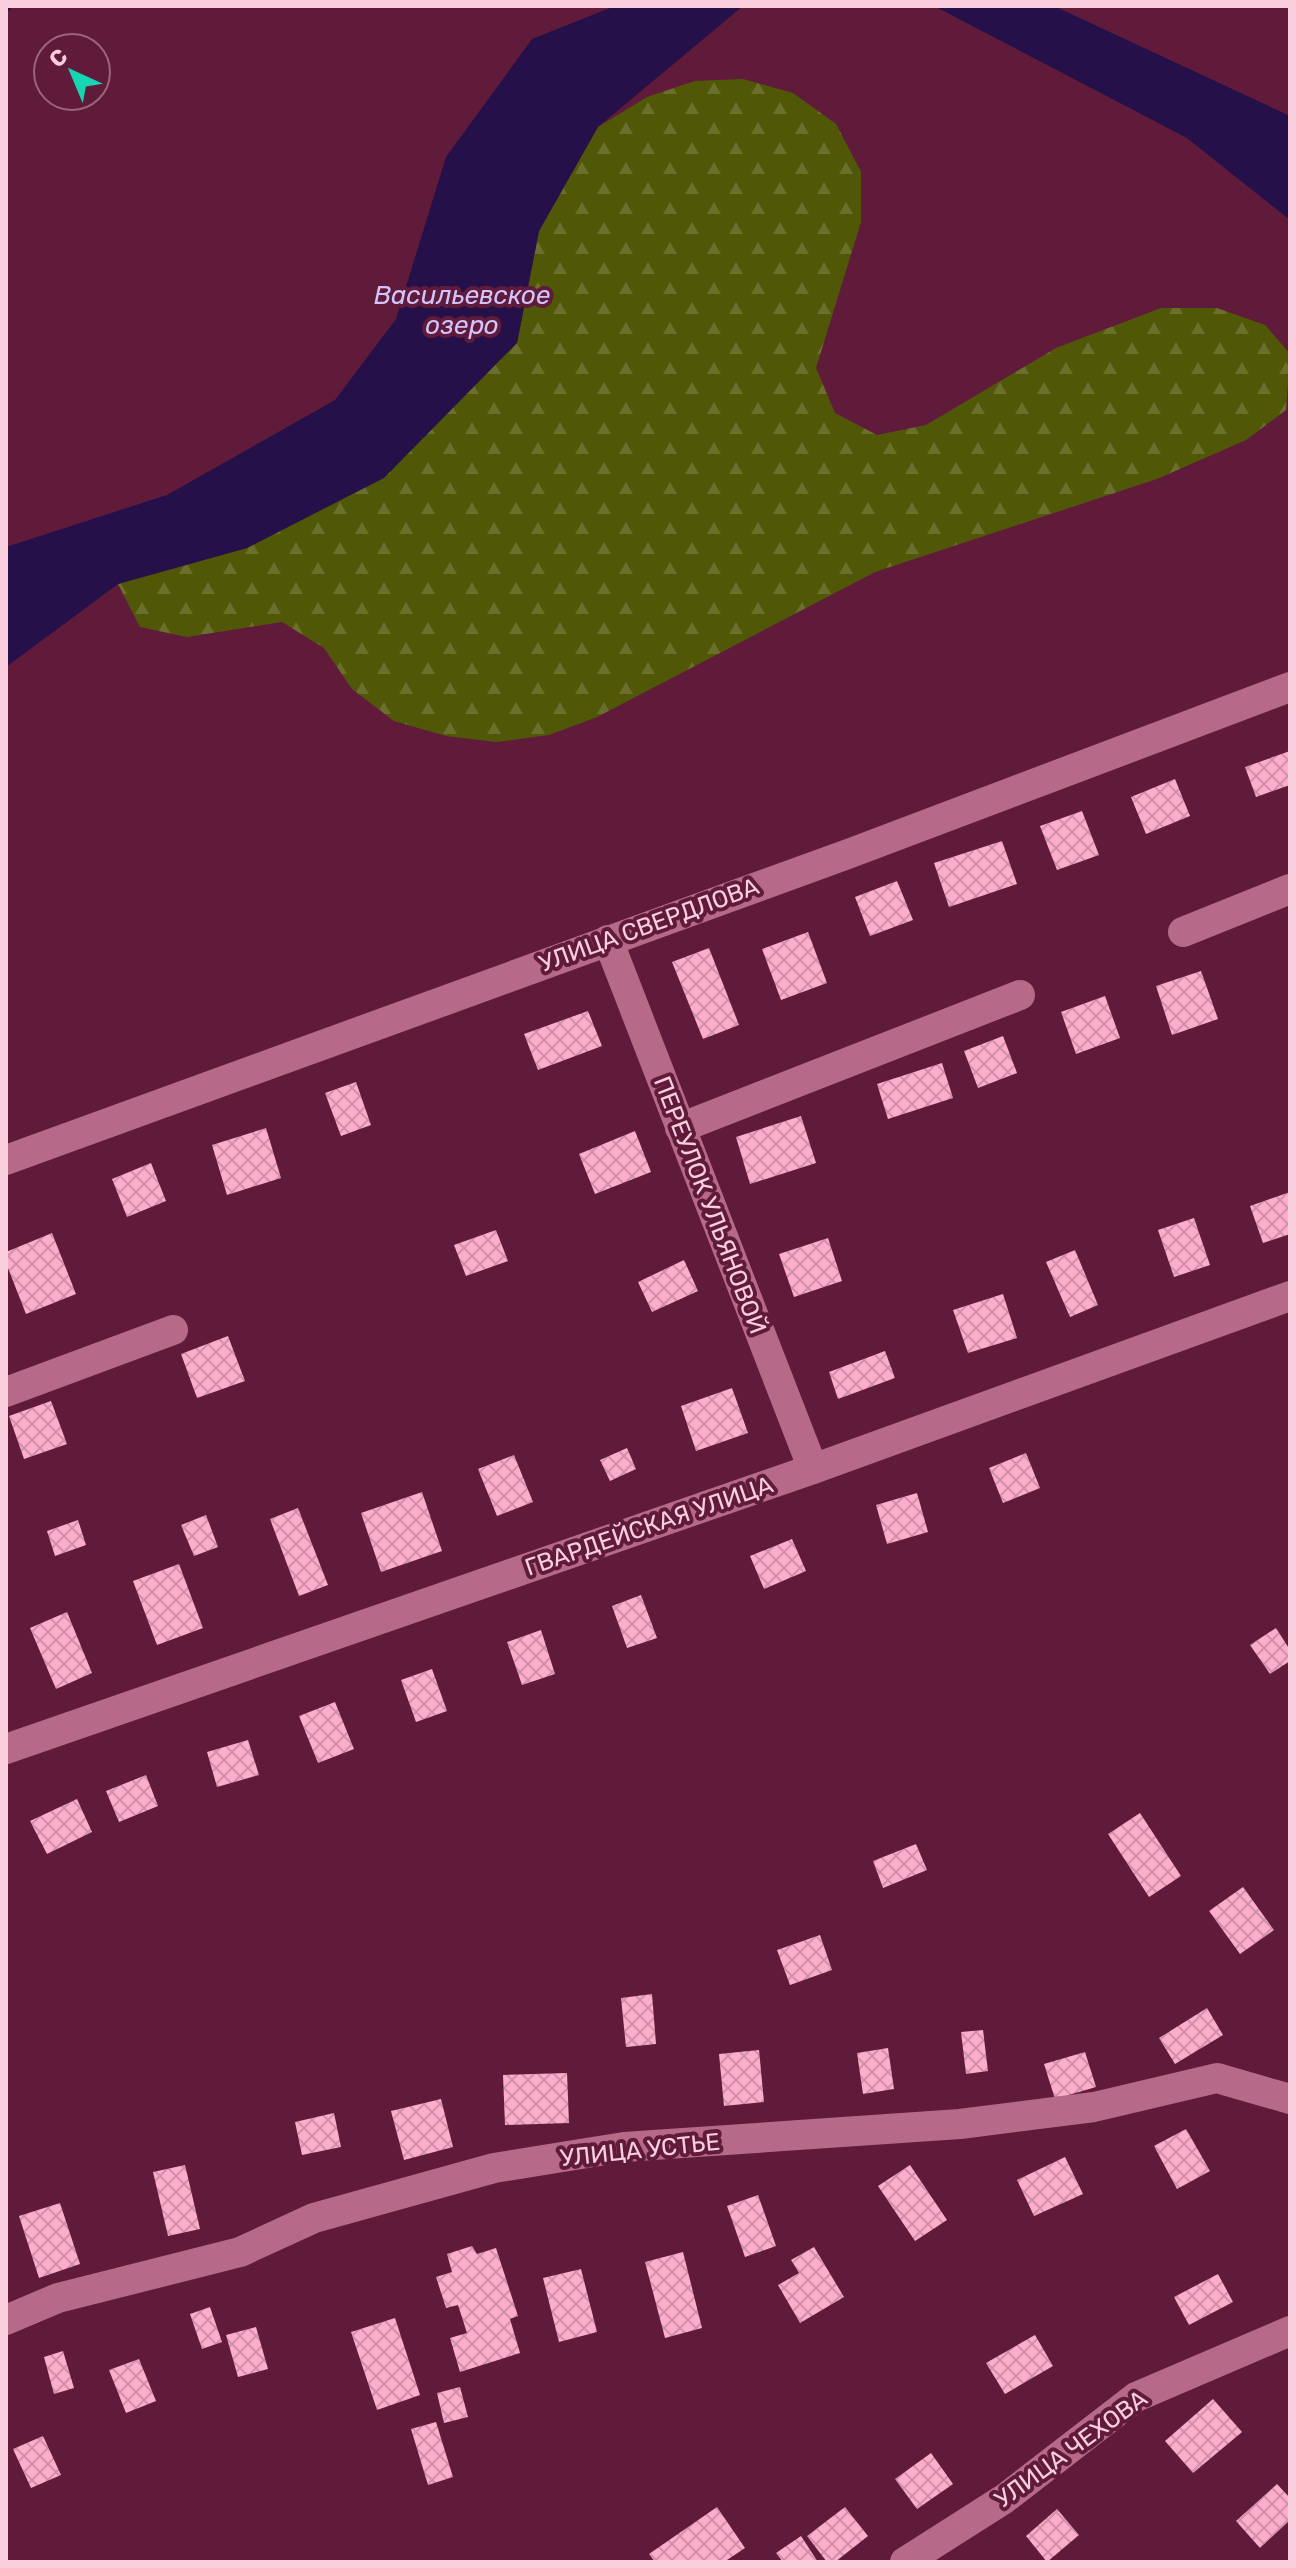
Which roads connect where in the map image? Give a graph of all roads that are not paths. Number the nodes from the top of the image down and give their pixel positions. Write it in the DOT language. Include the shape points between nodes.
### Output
graph roads {
  1 [pos="1290,687"];
  2 [pos="1290,889"];
  3 [pos="1183,932"];
  4 [pos="608,940"];
  5 [pos="1020,995"];
  6 [pos="680,1128"];
  7 [pos="6,1160"];
  8 [pos="1290,1296"];
  9 [pos="173,1330"];
  10 [pos="6,1392"];
  11 [pos="813,1469"];
  12 [pos="6,1749"];
  13 [pos="1290,2099"];
  14 [pos="14,2311"];
  15 [pos="1290,2331"];
  16 [pos="905,2562"];
  1 -- 4 [label="street, УЛИЦА СВЕРДЛОВА"];
  2 -- 3 [label="street"];
  4 -- 6 [label="street, ПЕРЕУЛОК УЛЬЯНОВОЙ"];
  4 -- 7 [label="street, УЛИЦА СВЕРДЛОВА"];
  5 -- 6 [label="street"];
  6 -- 11 [label="street, ПЕРЕУЛОК УЛЬЯНОВОЙ"];
  8 -- 11 [label="street, ГВАРДЕЙСКАЯ УЛИЦА"];
  9 -- 10 [label="street"];
  11 -- 12 [label="street, ГВАРДЕЙСКАЯ УЛИЦА"];
  13 -- 14 [label="street, УЛИЦА УСТЬЕ" via="1217,2078 1094,2107 960,2124 624,2147 494,2168 314,2218 240,2252"];
  15 -- 16 [label="street, УЛИЦА ЧЕХОВА" via="1136,2397 1004,2499"];
}
